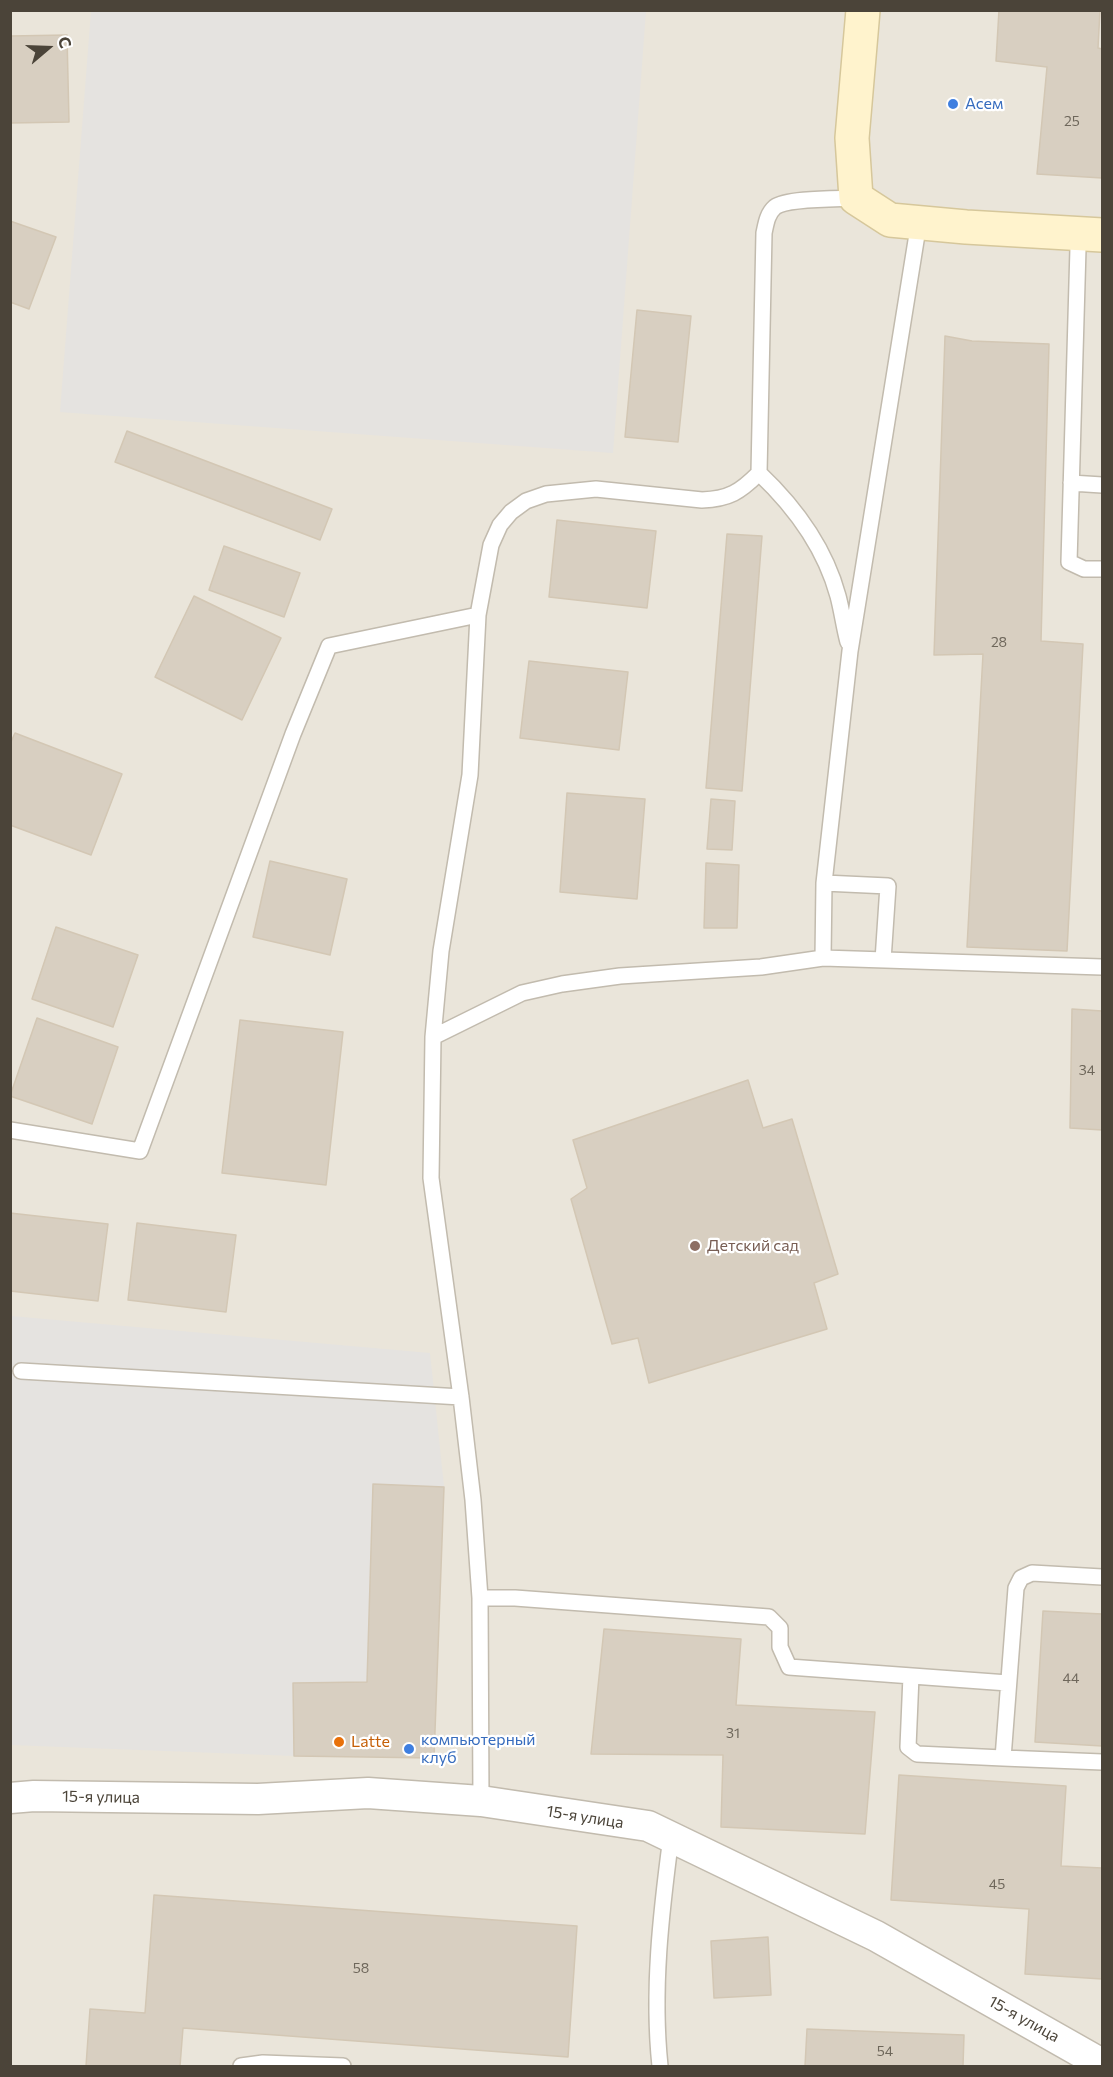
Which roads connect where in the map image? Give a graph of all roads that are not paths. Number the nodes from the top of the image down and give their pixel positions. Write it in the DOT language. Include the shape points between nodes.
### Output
graph roads {
  1 [pos="863,10"];
  2 [pos="856,198"];
  3 [pos="919,222"];
  4 [pos="1091,234"];
  5 [pos="759,473"];
  6 [pos="1071,483"];
  7 [pos="1102,485"];
  8 [pos="1102,569"];
  9 [pos="478,615"];
  10 [pos="849,651"];
  11 [pos="824,883"];
  12 [pos="823,958"];
  13 [pos="883,960"];
  14 [pos="1102,967"];
  15 [pos="433,1037"];
  16 [pos="10,1130"];
  17 [pos="21,1371"];
  18 [pos="461,1396"];
  19 [pos="1102,1577"];
  20 [pos="480,1598"];
  21 [pos="911,1676"];
  22 [pos="1008,1683"];
  23 [pos="1003,1758"];
  24 [pos="1102,1762"];
  25 [pos="10,1798"];
  26 [pos="481,1801"];
  27 [pos="671,1837"];
  28 [pos="1102,2064"];
  29 [pos="241,2067"];
  30 [pos="343,2067"];
  31 [pos="660,2067"];
  1 -- 2 [label="street" via="852,138"];
  2 -- 3 [label="street" via="890,220"];
  2 -- 5 [label="lane" via="789,201 775,207 766,219"];
  3 -- 4 [label="street"];
  3 -- 10 [label="lane"];
  4 -- 6 [label="lane" via="1078,260"];
  5 -- 9 [label="lane" via="744,488 717,500 596,489 546,494 526,501 511,512 491,545"];
  5 -- 10 [label="lane" via="802,520 825,560 838,595"];
  6 -- 7 [label="lane"];
  6 -- 8 [label="lane" via="1069,562 1084,569"];
  9 -- 15 [label="lane" via="470,775 441,951"];
  9 -- 16 [label="lane" via="329,646 140,1151"];
  10 -- 11 [label="lane"];
  11 -- 12 [label="lane"];
  11 -- 13 [label="lane" via="888,886"];
  12 -- 13 [label="lane"];
  12 -- 15 [label="lane" via="562,984 522,993"];
  13 -- 14 [label="lane"];
  15 -- 18 [label="lane" via="431,1178"];
  17 -- 18 [label="lane"];
  18 -- 20 [label="lane"];
  19 -- 22 [label="lane" via="1032,1573 1021,1578 1016,1588"];
  20 -- 21 [label="lane" via="769,1617 780,1628 780,1647 789,1667"];
  20 -- 26 [label="lane"];
  21 -- 22 [label="lane"];
  21 -- 23 [label="lane" via="908,1747 917,1755"];
  22 -- 23 [label="lane"];
  23 -- 24 [label="lane"];
  25 -- 26 [label="street, 15-я улица" via="258,1799 368,1793"];
  26 -- 27 [label="street, 15-я улица" via="648,1826"];
  27 -- 28 [label="street, 15-я улица" via="876,1936"];
  27 -- 31 [label="lane" via="660,1917"];
  29 -- 30 [label="lane" via="263,2062"];
}
